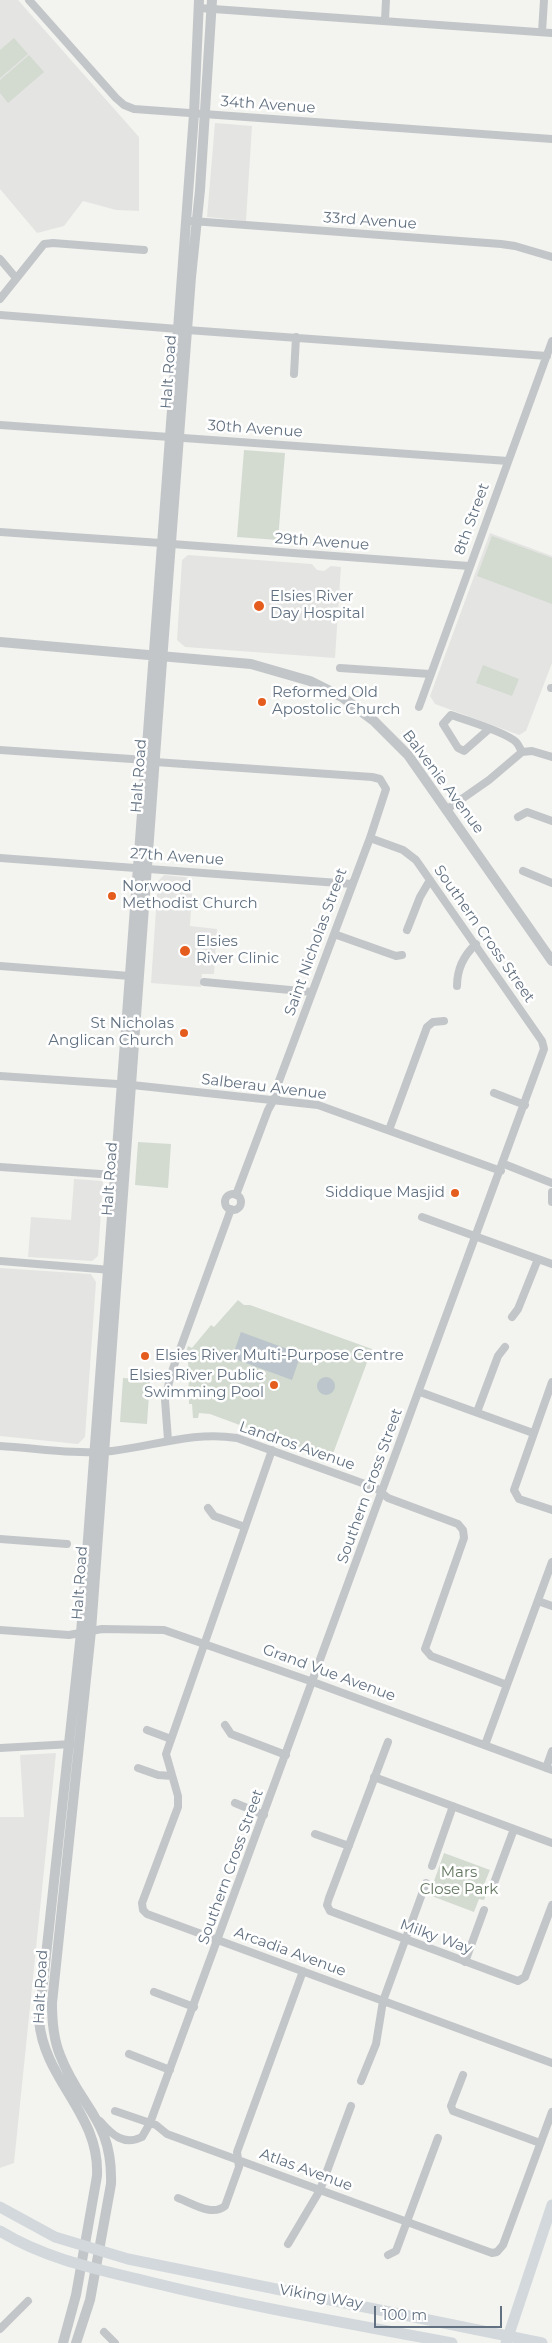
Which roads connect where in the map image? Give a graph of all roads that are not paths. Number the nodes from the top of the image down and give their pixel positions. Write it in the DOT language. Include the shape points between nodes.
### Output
graph roads {
  1 [pos="30,0"];
  2 [pos="386,0"];
  3 [pos="544,0"];
  4 [pos="199,4"];
  5 [pos="212,4"];
  6 [pos="385,20"];
  7 [pos="542,32"];
  8 [pos="552,33"];
  9 [pos="199,114"];
  10 [pos="552,139"];
  11 [pos="185,220"];
  12 [pos="198,222"];
  13 [pos="144,250"];
  14 [pos="552,257"];
  15 [pos="0,259"];
  16 [pos="16,278"];
  17 [pos="0,299"];
  18 [pos="0,315"];
  19 [pos="182,330"];
  20 [pos="296,338"];
  21 [pos="552,341"];
  22 [pos="547,356"];
  23 [pos="294,374"];
  24 [pos="0,425"];
  25 [pos="175,438"];
  26 [pos="508,461"];
  27 [pos="0,532"];
  28 [pos="161,543"];
  29 [pos="172,544"];
  30 [pos="469,566"];
  31 [pos="0,642"];
  32 [pos="157,655"];
  33 [pos="340,668"];
  34 [pos="430,674"];
  35 [pos="419,706"];
  36 [pos="488,729"];
  37 [pos="0,750"];
  38 [pos="522,752"];
  39 [pos="552,757"];
  40 [pos="151,761"];
  41 [pos="446,810"];
  42 [pos="518,818"];
  43 [pos="552,821"];
  44 [pos="370,838"];
  45 [pos="0,858"];
  46 [pos="143,868"];
  47 [pos="522,871"];
  48 [pos="430,880"];
  49 [pos="552,883"];
  50 [pos="352,884"];
  51 [pos="407,930"];
  52 [pos="334,934"];
  53 [pos="476,944"];
  54 [pos="402,955"];
  55 [pos="552,961"];
  56 [pos="0,966"];
  57 [pos="130,976"];
  58 [pos="204,982"];
  59 [pos="457,986"];
  60 [pos="312,992"];
  61 [pos="444,1021"];
  62 [pos="0,1076"];
  63 [pos="127,1085"];
  64 [pos="494,1093"];
  65 [pos="273,1100"];
  66 [pos="525,1105"];
  67 [pos="389,1130"];
  68 [pos="0,1167"];
  69 [pos="502,1168"];
  70 [pos="115,1175"];
  71 [pos="552,1183"];
  72 [pos="552,1192"];
  73 [pos="552,1202"];
  74 [pos="422,1217"];
  75 [pos="477,1237"];
  76 [pos="538,1259"];
  77 [pos="0,1261"];
  78 [pos="552,1264"];
  79 [pos="113,1270"];
  80 [pos="512,1317"];
  81 [pos="505,1347"];
  82 [pos="552,1382"];
  83 [pos="420,1392"];
  84 [pos="476,1412"];
  85 [pos="533,1433"];
  86 [pos="168,1440"];
  87 [pos="0,1446"];
  88 [pos="272,1450"];
  89 [pos="100,1452"];
  90 [pos="382,1493"];
  91 [pos="208,1508"];
  92 [pos="552,1510"];
  93 [pos="245,1527"];
  94 [pos="0,1539"];
  95 [pos="67,1544"];
  96 [pos="552,1562"];
  97 [pos="538,1601"];
  98 [pos="552,1606"];
  99 [pos="0,1630"];
  100 [pos="86,1632"];
  101 [pos="205,1643"];
  102 [pos="313,1682"];
  103 [pos="507,1685"];
  104 [pos="225,1725"];
  105 [pos="147,1730"];
  106 [pos="171,1739"];
  107 [pos="388,1742"];
  108 [pos="74,1744"];
  109 [pos="485,1745"];
  110 [pos="0,1748"];
  111 [pos="552,1751"];
  112 [pos="286,1755"];
  113 [pos="138,1768"];
  114 [pos="549,1769"];
  115 [pos="172,1776"];
  116 [pos="374,1777"];
  117 [pos="235,1803"];
  118 [pos="453,1806"];
  119 [pos="264,1815"];
  120 [pos="514,1829"];
  121 [pos="316,1834"];
  122 [pos="552,1843"];
  123 [pos="348,1846"];
  124 [pos="432,1866"];
  125 [pos="426,1882"];
  126 [pos="494,1883"];
  127 [pos="552,1905"];
  128 [pos="484,1910"];
  129 [pos="219,1940"];
  130 [pos="405,1940"];
  131 [pos="465,1962"];
  132 [pos="303,1971"];
  133 [pos="154,1992"];
  134 [pos="383,2001"];
  135 [pos="194,2007"];
  136 [pos="129,2054"];
  137 [pos="552,2063"];
  138 [pos="170,2070"];
  139 [pos="463,2075"];
  140 [pos="361,2081"];
  141 [pos="351,2106"];
  142 [pos="115,2111"];
  143 [pos="552,2112"];
  144 [pos="93,2113"];
  145 [pos="150,2123"];
  146 [pos="438,2138"];
  147 [pos="540,2143"];
  148 [pos="238,2160"];
  149 [pos="320,2190"];
  150 [pos="178,2198"];
  151 [pos="552,2205"];
  152 [pos="0,2207"];
  153 [pos="407,2222"];
  154 [pos="0,2231"];
  155 [pos="288,2244"];
  156 [pos="84,2247"];
  157 [pos="100,2251"];
  158 [pos="388,2256"];
  159 [pos="80,2265"];
  160 [pos="96,2269"];
  161 [pos="28,2301"];
  162 [pos="0,2329"];
  163 [pos="104,2332"];
  164 [pos="507,2339"];
  165 [pos="63,2343"];
  166 [pos="76,2343"];
  167 [pos="115,2343"];
  168 [pos="452,2343"];
  169 [pos="542,2343"];
  1 -- 9 [label="street, 34th Avenue" via="124,105 134,109"];
  2 -- 6 [label="street"];
  3 -- 7 [label="street"];
  4 -- 5 [label="street"];
  4 -- 9 [label="street, Halt Road"];
  5 -- 6 [label="street"];
  5 -- 9 [label="street, Halt Road"];
  6 -- 7 [label="street"];
  7 -- 8 [label="street"];
  9 -- 10 [label="street, 34th Avenue"];
  9 -- 11 [label="street, Halt Road"];
  9 -- 12 [label="street, Halt Road"];
  11 -- 12 [label="street, 33rd Avenue"];
  11 -- 19 [label="street, Halt Road"];
  12 -- 14 [label="street, 33rd Avenue" via="502,244"];
  12 -- 19 [label="street, Halt Road"];
  13 -- 16 [label="street" via="44,244"];
  15 -- 16 [label="street"];
  16 -- 17 [label="street"];
  18 -- 19 [label="street"];
  19 -- 20 [label="street"];
  19 -- 25 [label="street, Halt Road"];
  20 -- 22 [label="street"];
  20 -- 23 [label="street"];
  21 -- 22 [label="street, 8th Street"];
  22 -- 26 [label="street, 8th Street"];
  24 -- 25 [label="street, 30th Avenue"];
  25 -- 26 [label="street, 30th Avenue"];
  25 -- 28 [label="street, Halt Road"];
  25 -- 29 [label="street, Halt Road"];
  26 -- 30 [label="street, 8th Street"];
  27 -- 28 [label="street"];
  28 -- 32 [label="street, Halt Road"];
  29 -- 30 [label="street, 29th Avenue"];
  29 -- 32 [label="street, Halt Road"];
  30 -- 34 [label="street, 8th Street"];
  31 -- 32 [label="street, Balvenie Avenue"];
  32 -- 40 [label="street, Halt Road"];
  32 -- 41 [label="street, Balvenie Avenue" via="251,664 283,672 328,690 362,711 384,730 408,755"];
  33 -- 34 [label="street"];
  34 -- 35 [label="street, 8th Street"];
  36 -- 36 [label="street" via="451,715 443,724 458,748 464,751"];
  36 -- 38 [label="street" via="512,739"];
  37 -- 40 [label="street"];
  38 -- 39 [label="street" via="532,751"];
  38 -- 41 [label="street"];
  40 -- 44 [label="street, Saint Nicholas Street" via="380,779 386,793"];
  40 -- 46 [label="street, Halt Road"];
  41 -- 55 [label="street, Balvenie Avenue"];
  42 -- 43 [label="street" via="527,812"];
  44 -- 48 [label="street, Southern Cross Street" via="410,855"];
  44 -- 50 [label="street, Saint Nicholas Street"];
  45 -- 46 [label="street, 27th Avenue"];
  46 -- 50 [label="street, 27th Avenue"];
  46 -- 57 [label="street, Halt Road"];
  46 -- 63 [label="street, Halt Road"];
  47 -- 49 [label="street"];
  48 -- 51 [label="street"];
  48 -- 53 [label="street, Southern Cross Street"];
  50 -- 52 [label="street, Saint Nicholas Street"];
  52 -- 54 [label="street" via="396,956"];
  52 -- 60 [label="street, Saint Nicholas Street"];
  53 -- 59 [label="street" via="467,953 457,976"];
  53 -- 66 [label="street, Southern Cross Street" via="542,1041 542,1057"];
  56 -- 57 [label="street"];
  57 -- 63 [label="street, Halt Road"];
  58 -- 60 [label="street"];
  60 -- 65 [label="street, Saint Nicholas Street"];
  61 -- 67 [label="street" via="433,1022 427,1027"];
  62 -- 63 [label="street, Salberau Avenue"];
  63 -- 65 [label="street, Salberau Avenue"];
  63 -- 70 [label="street, Halt Road"];
  63 -- 79 [label="street, Halt Road"];
  64 -- 66 [label="street"];
  65 -- 67 [label="street, Salberau Avenue" via="318,1105"];
  65 -- 86 [label="street" via="236,1195 240,1198 240,1206 231,1210 171,1374 165,1400"];
  66 -- 69 [label="street, Southern Cross Street"];
  67 -- 69 [label="street, Salberau Avenue"];
  68 -- 70 [label="street"];
  69 -- 71 [label="street, Salberau Avenue"];
  69 -- 75 [label="street, Southern Cross Street"];
  70 -- 79 [label="street, Halt Road"];
  72 -- 73 [label="street"];
  74 -- 75 [label="street"];
  75 -- 76 [label="street"];
  75 -- 83 [label="street, Southern Cross Street"];
  76 -- 78 [label="street"];
  76 -- 80 [label="street"];
  77 -- 79 [label="street"];
  79 -- 89 [label="street, Halt Road"];
  81 -- 84 [label="street" via="498,1356"];
  82 -- 85 [label="street"];
  83 -- 84 [label="street"];
  83 -- 90 [label="street, Southern Cross Street"];
  84 -- 85 [label="street"];
  85 -- 92 [label="street" via="514,1494 519,1499"];
  86 -- 88 [label="street, Landros Avenue" via="220,1436"];
  86 -- 89 [label="street, Landros Avenue"];
  87 -- 89 [label="street, Landros Avenue"];
  88 -- 90 [label="street, Landros Avenue"];
  88 -- 93 [label="street, Arcadia Avenue"];
  89 -- 100 [label="street, Halt Road"];
  90 -- 102 [label="street, Southern Cross Street"];
  90 -- 103 [label="street, Landros Avenue" via="458,1524 463,1530 464,1538 426,1643 426,1652"];
  91 -- 93 [label="street" via="214,1516"];
  93 -- 101 [label="street, Arcadia Avenue"];
  94 -- 95 [label="street"];
  96 -- 97 [label="street"];
  97 -- 98 [label="street"];
  97 -- 103 [label="street"];
  99 -- 100 [label="street, Grand Vue Avenue" via="61,1634"];
  100 -- 101 [label="street, Grand Vue Avenue" via="113,1628 161,1629"];
  100 -- 108 [label="street, Halt Road"];
  101 -- 102 [label="street, Grand Vue Avenue"];
  101 -- 106 [label="street, Arcadia Avenue"];
  102 -- 109 [label="street, Grand Vue Avenue"];
  102 -- 112 [label="street, Southern Cross Street"];
  103 -- 109 [label="street"];
  104 -- 112 [label="street" via="231,1734"];
  105 -- 106 [label="street"];
  106 -- 115 [label="street, Arcadia Avenue" via="166,1756"];
  107 -- 116 [label="street, Milky Way"];
  108 -- 110 [label="street"];
  108 -- 144 [label="street, Halt Road" via="52,2021 60,2056"];
  108 -- 156 [label="street, Halt Road" via="39,2020 47,2056 86,2121 96,2151 98,2176"];
  109 -- 114 [label="street, Grand Vue Avenue"];
  111 -- 114 [label="street"];
  112 -- 119 [label="street, Southern Cross Street"];
  113 -- 115 [label="street"];
  115 -- 129 [label="street, Arcadia Avenue" via="178,1807 142,1907 147,1914"];
  116 -- 118 [label="street"];
  116 -- 123 [label="street, Milky Way"];
  117 -- 119 [label="street"];
  118 -- 120 [label="street"];
  118 -- 124 [label="street"];
  119 -- 129 [label="street, Southern Cross Street"];
  120 -- 122 [label="street"];
  120 -- 126 [label="street"];
  121 -- 123 [label="street"];
  123 -- 130 [label="street, Milky Way" via="328,1908 334,1914"];
  125 -- 130 [label="street"];
  127 -- 131 [label="street, Milky Way" via="524,1979 518,1981"];
  128 -- 131 [label="street"];
  129 -- 132 [label="street, Arcadia Avenue"];
  129 -- 135 [label="street, Southern Cross Street"];
  130 -- 131 [label="street, Milky Way"];
  130 -- 134 [label="street"];
  132 -- 134 [label="street, Arcadia Avenue"];
  132 -- 148 [label="street" via="237,2152"];
  133 -- 135 [label="street"];
  134 -- 137 [label="street, Arcadia Avenue"];
  134 -- 140 [label="street" via="378,2039"];
  135 -- 138 [label="street, Southern Cross Street"];
  136 -- 138 [label="street"];
  138 -- 145 [label="street, Southern Cross Street"];
  139 -- 147 [label="street" via="451,2106 453,2111"];
  141 -- 149 [label="street"];
  142 -- 145 [label="street, Atlas Avenue"];
  143 -- 147 [label="street"];
  144 -- 145 [label="street, Southern Cross Street" via="112,2134 128,2141 142,2137"];
  144 -- 157 [label="street, Halt Road" via="107,2140 112,2169"];
  145 -- 148 [label="street, Atlas Avenue" via="167,2134"];
  146 -- 153 [label="street"];
  147 -- 153 [label="street, Atlas Avenue" via="502,2248 495,2253"];
  148 -- 149 [label="street, Atlas Avenue"];
  148 -- 150 [label="street" via="239,2167 222,2208 212,2211"];
  149 -- 153 [label="street, Atlas Avenue"];
  149 -- 155 [label="street"];
  151 -- 164 [label="main road"];
  152 -- 156 [label="main road, Viking Way" via="41,2231"];
  153 -- 158 [label="street" via="396,2251"];
  154 -- 159 [label="main road, Viking Way" via="27,2247"];
  156 -- 157 [label="main road, Viking Way"];
  156 -- 159 [label="street, Halt Road"];
  157 -- 160 [label="street, Halt Road"];
  157 -- 164 [label="main road, Viking Way"];
  159 -- 160 [label="main road, Viking Way"];
  159 -- 165 [label="street, Halt Road" via="75,2302"];
  160 -- 166 [label="street, Halt Road"];
  160 -- 168 [label="main road, Viking Way" via="187,2291"];
  161 -- 162 [label="street"];
  163 -- 167 [label="street"];
  164 -- 169 [label="main road, Viking Way"];
}
